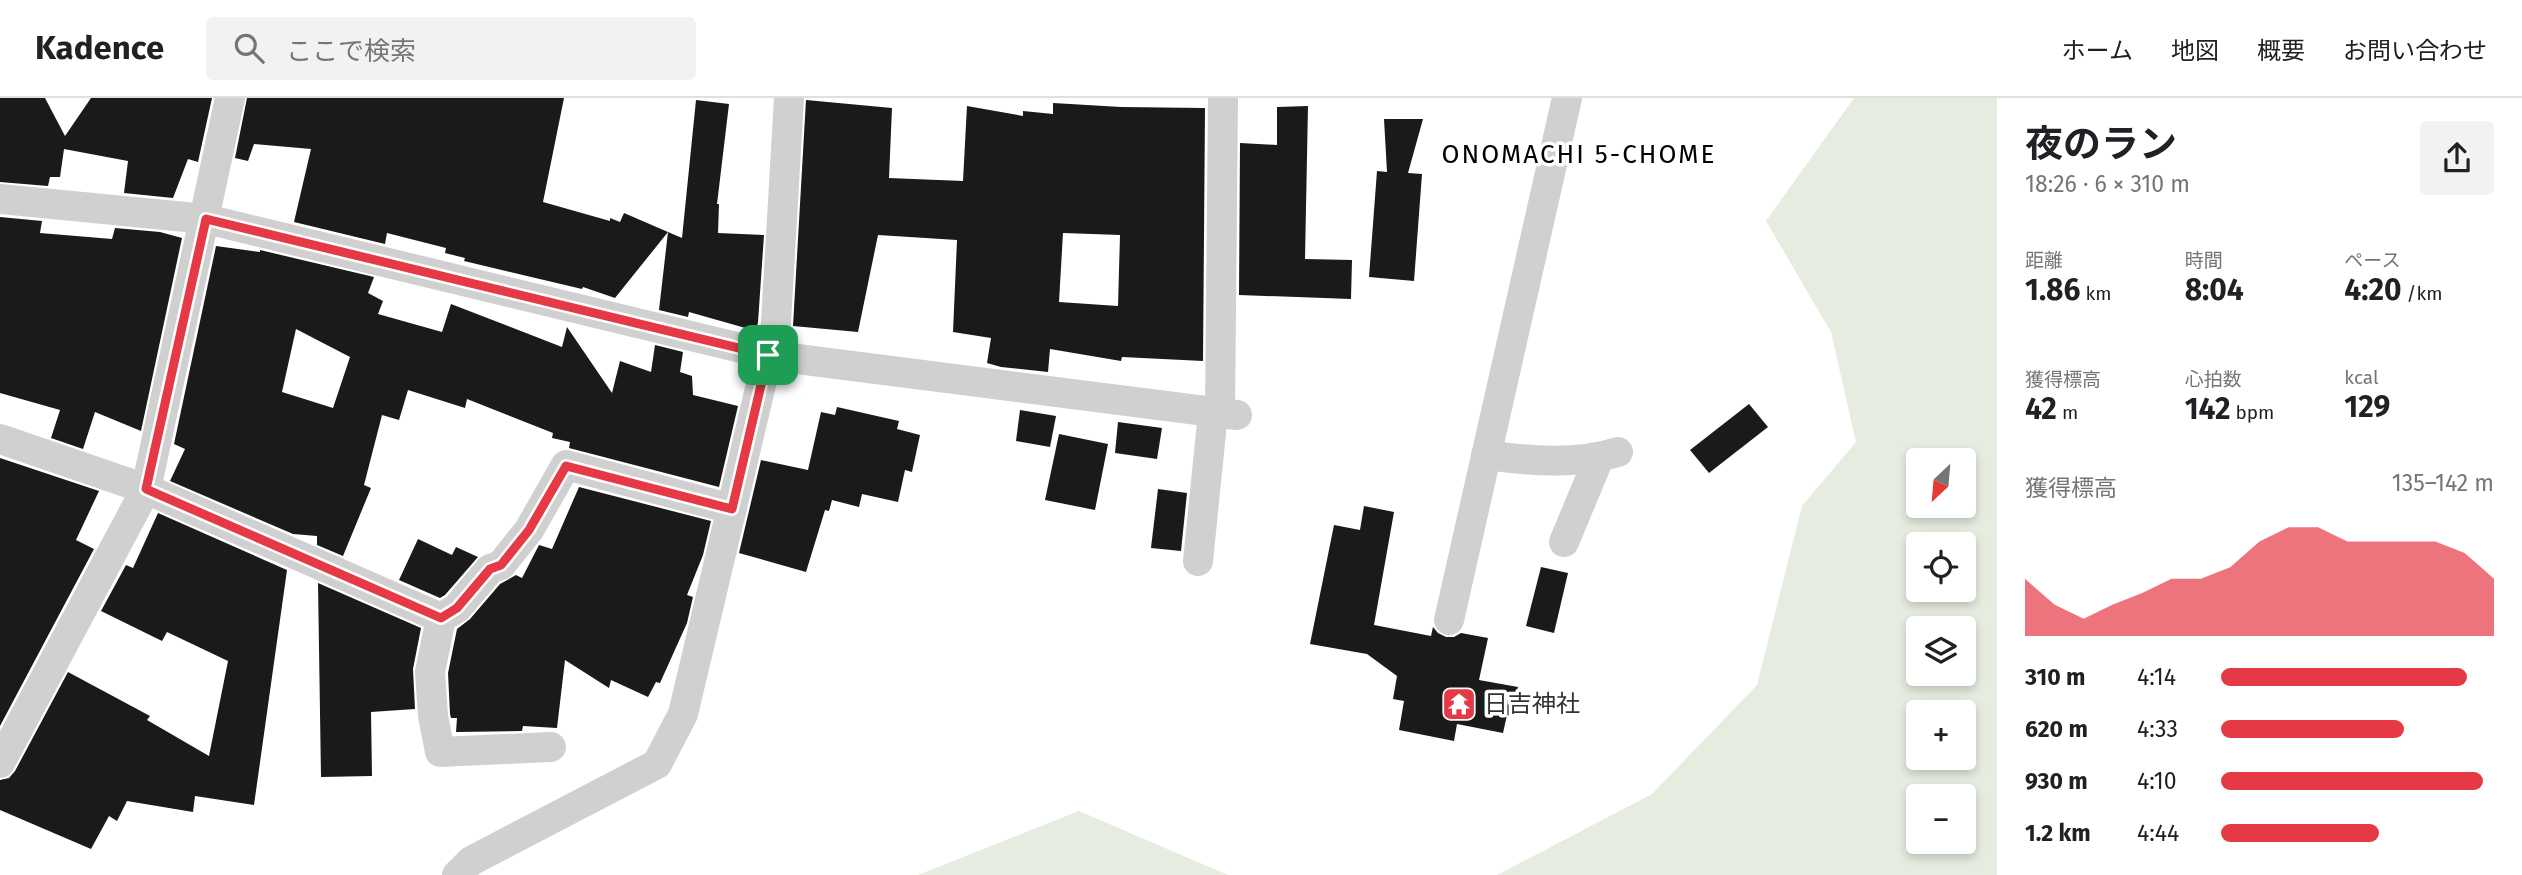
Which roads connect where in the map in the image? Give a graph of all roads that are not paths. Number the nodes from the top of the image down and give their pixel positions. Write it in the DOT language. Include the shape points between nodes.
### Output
graph roads {
  1 [pos="230,98"];
  2 [pos="789,98"];
  3 [pos="1223,98"];
  4 [pos="1567,98"];
  5 [pos="0,199"];
  6 [pos="206,219"];
  7 [pos="771,356"];
  8 [pos="1223,414"];
  9 [pos="0,439"];
  10 [pos="1482,447"];
  11 [pos="146,489"];
  12 [pos="732,509"];
  13 [pos="1564,542"];
  14 [pos="1198,561"];
  15 [pos="441,618"];
  16 [pos="1449,620"];
  17 [pos="551,747"];
  18 [pos="0,763"];
  19 [pos="457,875"];
  1 -- 6 [label="street"];
  2 -- 7 [label="street"];
  3 -- 8 [label="street"];
  4 -- 10 [label="street"];
  5 -- 6 [label="street"];
  6 -- 7 [label="street"];
  6 -- 11 [label="street"];
  7 -- 8 [label="street"];
  7 -- 12 [label="street"];
  8 -- 14 [label="street"];
  9 -- 11 [label="street"];
  10 -- 13 [label="street" via="1577,460 1608,455"];
  10 -- 16 [label="street"];
  11 -- 15 [label="street"];
  11 -- 18 [label="street"];
  12 -- 15 [label="street" via="566,466 529,530 501,565 490,569 457,608"];
  12 -- 19 [label="street" via="682,714 657,764 471,861"];
  15 -- 17 [label="street" via="430,672 440,752"];
}
